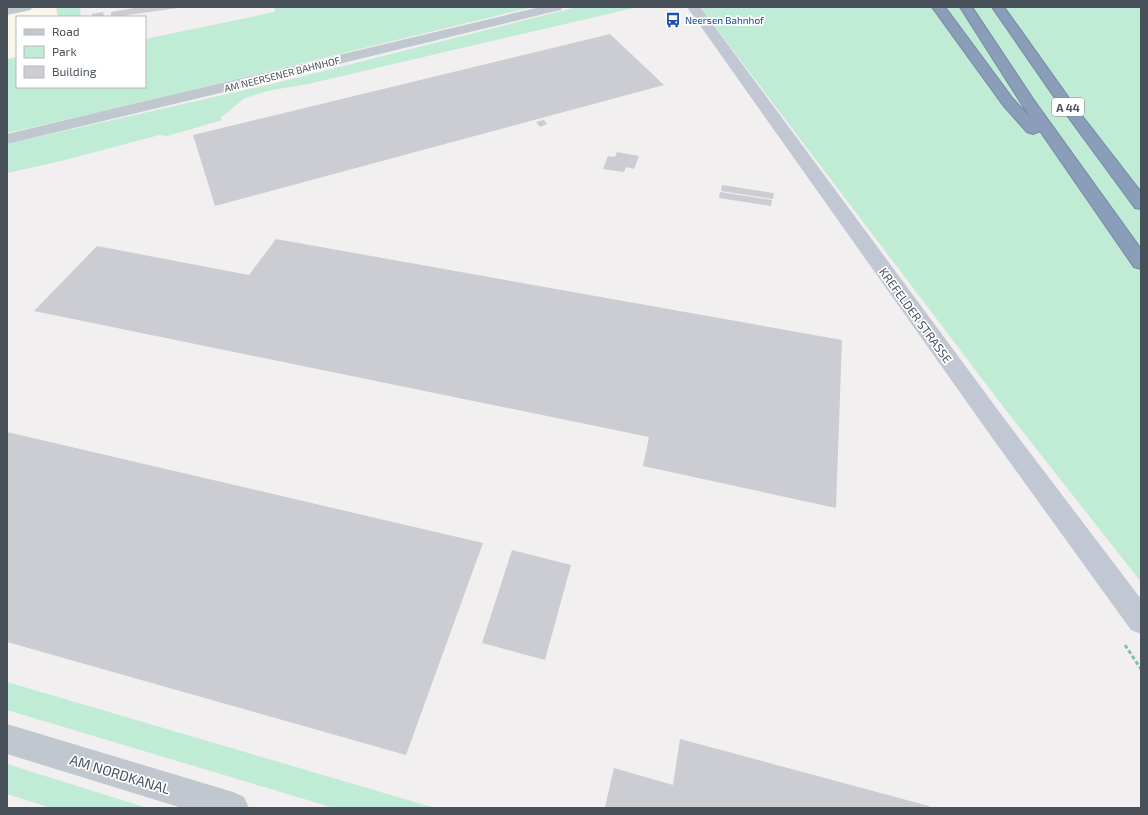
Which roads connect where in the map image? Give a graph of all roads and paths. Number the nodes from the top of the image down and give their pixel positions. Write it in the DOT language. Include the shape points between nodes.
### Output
graph roads {
  1 [pos="26,7"];
  2 [pos="556,7"];
  3 [pos="693,7"];
  4 [pos="938,7"];
  5 [pos="966,7"];
  6 [pos="998,7"];
  7 [pos="7,11"];
  8 [pos="7,139"];
  9 [pos="1088,189"];
  10 [pos="1141,204"];
  11 [pos="1141,263"];
  12 [pos="1141,621"];
  13 [pos="7,739"];
  14 [pos="233,808"];
  1 -- 7 [label="street"];
  2 -- 8 [label="street, AM NEERSENER BAHNHOF"];
  3 -- 12 [label="street, KREFELDER STRASSE"];
  4 -- 9 [label="highway" via="1008,102"];
  5 -- 9 [label="highway, A 44"];
  6 -- 10 [label="highway, A 44" via="1054,88"];
  9 -- 11 [label="highway, A 44"];
  13 -- 14 [label="street, AM NORDKANAL"];
}
